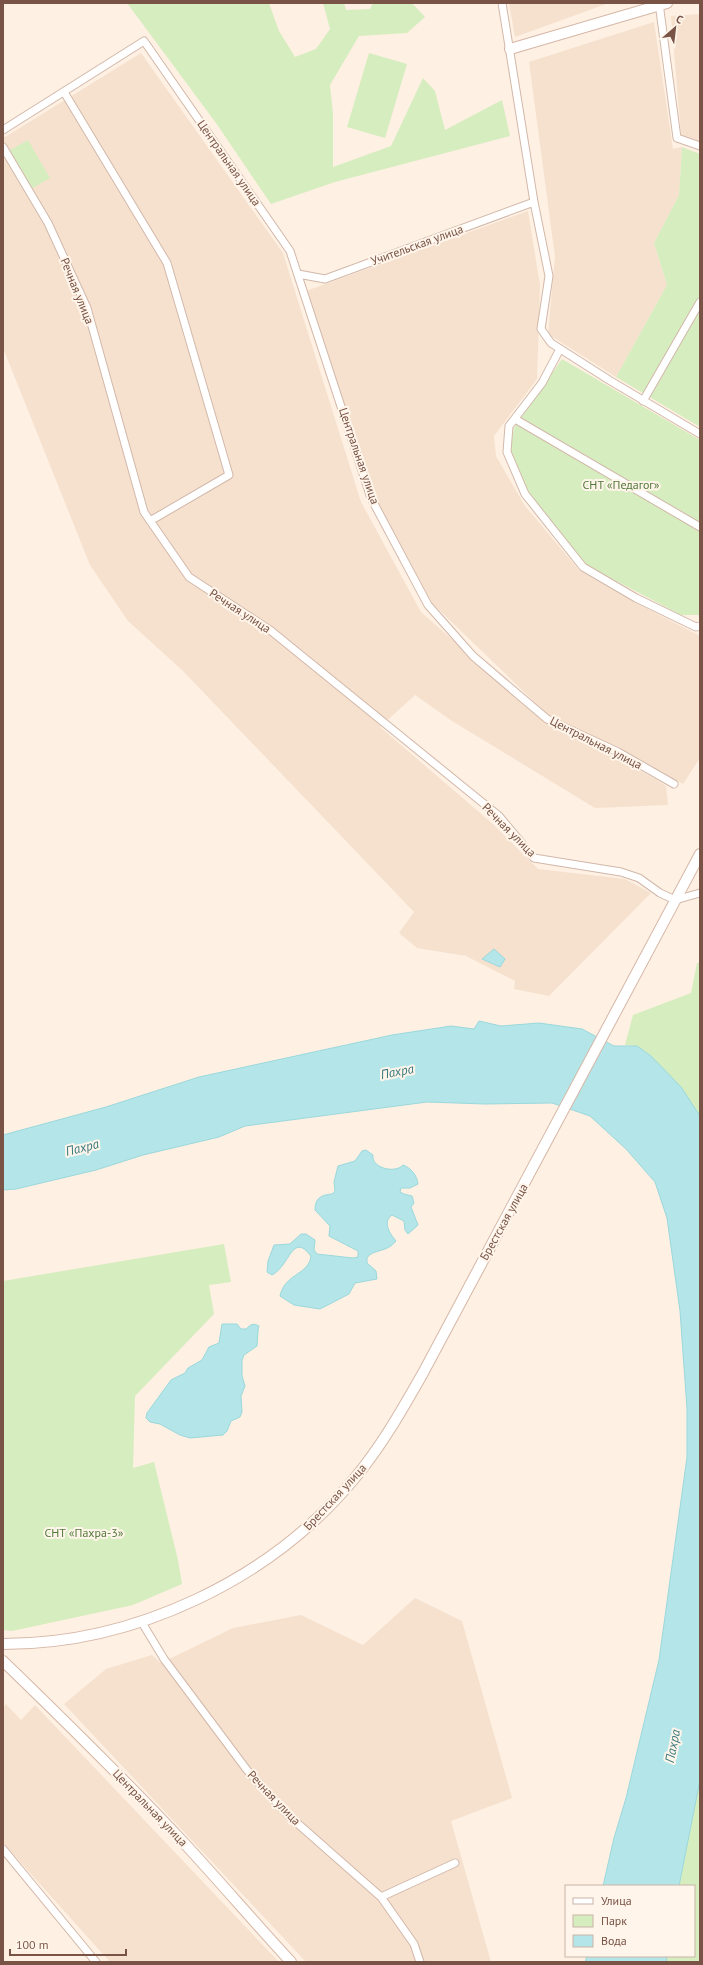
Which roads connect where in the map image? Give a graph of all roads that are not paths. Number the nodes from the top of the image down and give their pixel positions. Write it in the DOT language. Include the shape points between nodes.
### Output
graph roads {
  1 [pos="502,3"];
  2 [pos="662,4"];
  3 [pos="510,49"];
  4 [pos="64,92"];
  5 [pos="3,130"];
  6 [pos="700,146"];
  7 [pos="3,147"];
  8 [pos="534,202"];
  9 [pos="298,274"];
  10 [pos="700,302"];
  11 [pos="560,349"];
  12 [pos="643,401"];
  13 [pos="515,419"];
  14 [pos="700,434"];
  15 [pos="150,521"];
  16 [pos="700,527"];
  17 [pos="700,626"];
  18 [pos="674,784"];
  19 [pos="700,854"];
  20 [pos="700,893"];
  21 [pos="675,900"];
  22 [pos="141,1621"];
  23 [pos="3,1644"];
  24 [pos="3,1661"];
  25 [pos="3,1849"];
  26 [pos="455,1863"];
  27 [pos="381,1897"];
  28 [pos="96,1962"];
  29 [pos="291,1962"];
  30 [pos="420,1962"];
  1 -- 3 [label="street"];
  2 -- 3 [label="main road"];
  2 -- 6 [label="street" via="677,138"];
  3 -- 8 [label="street"];
  4 -- 5 [label="street"];
  4 -- 9 [label="street, Центральная улица" via="144,41 290,251"];
  4 -- 15 [label="street" via="167,263 229,475"];
  7 -- 15 [label="street, Речная улица" via="48,223 87,308 144,512"];
  8 -- 9 [label="street, Учительская улица" via="325,278"];
  8 -- 11 [label="street" via="549,276 541,329 551,343"];
  9 -- 18 [label="street, Центральная улица" via="371,498 428,606 473,656 547,719 618,752"];
  10 -- 12 [label="street"];
  11 -- 12 [label="street"];
  11 -- 13 [label="street" via="542,383"];
  12 -- 14 [label="street"];
  13 -- 16 [label="street"];
  13 -- 17 [label="street" via="509,426 507,452 525,494 583,567 636,598 696,627"];
  15 -- 21 [label="street, Речная улица" via="189,577 270,630 499,816 534,858 621,872 639,878"];
  19 -- 21 [label="main road, Брестская улица"];
  20 -- 21 [label="street"];
  21 -- 22 [label="main road, Брестская улица" via="528,1178 404,1407 380,1446 354,1480 310,1526 287,1544 217,1589 180,1607"];
  22 -- 23 [label="main road, Брестская улица" via="61,1640"];
  22 -- 27 [label="street, Речная улица" via="164,1659 246,1770 288,1815"];
  24 -- 29 [label="main road, Центральная улица" via="62,1716 186,1845"];
  25 -- 28 [label="street"];
  26 -- 27 [label="street"];
  27 -- 30 [label="street, Речная улица" via="414,1944"];
}
